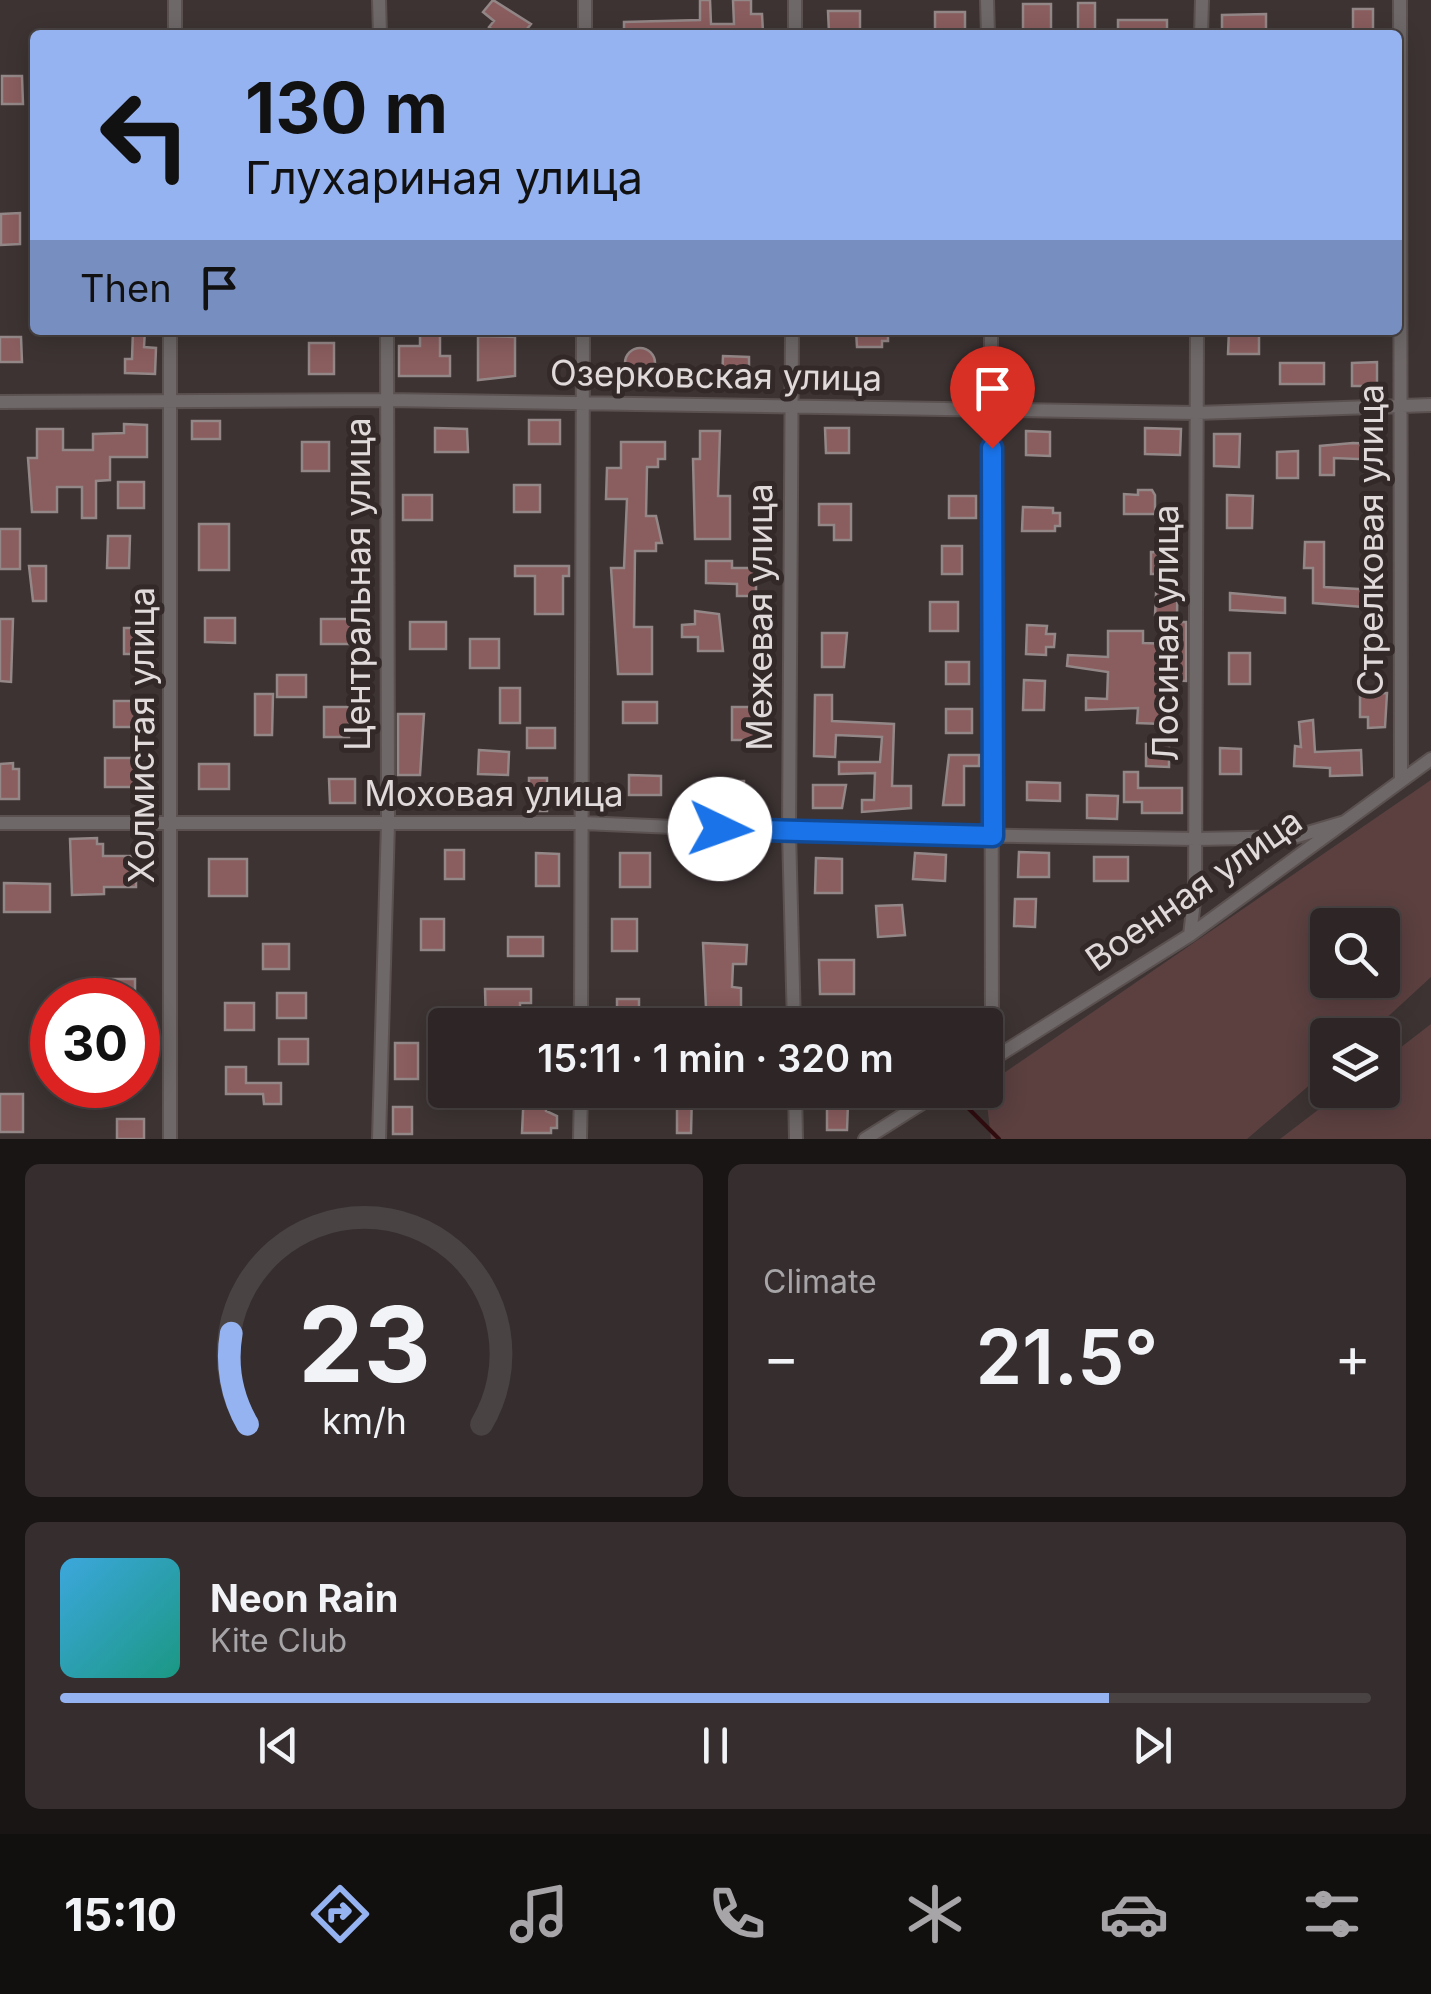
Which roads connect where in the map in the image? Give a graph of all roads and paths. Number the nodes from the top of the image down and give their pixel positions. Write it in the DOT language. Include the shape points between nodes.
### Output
graph roads {
  1 [pos="175,0"];
  2 [pos="379,0"];
  3 [pos="585,0"];
  4 [pos="795,0"];
  5 [pos="987,0"];
  6 [pos="1202,0"];
  7 [pos="1400,0"];
  8 [pos="174,30"];
  9 [pos="380,30"];
  10 [pos="585,30"];
  11 [pos="794,30"];
  12 [pos="988,30"];
  13 [pos="1201,30"];
  14 [pos="1400,30"];
  15 [pos="170,335"];
  16 [pos="387,335"];
  17 [pos="582,335"];
  18 [pos="792,335"];
  19 [pos="991,335"];
  20 [pos="1197,335"];
  21 [pos="1402,335"];
  22 [pos="388,400"];
  23 [pos="0,402"];
  24 [pos="171,402"];
  25 [pos="582,404"];
  26 [pos="1402,405"];
  27 [pos="1431,405"];
  28 [pos="792,408"];
  29 [pos="992,410"];
  30 [pos="1196,414"];
  31 [pos="1431,759"];
  32 [pos="1401,781"];
  33 [pos="1345,822"];
  34 [pos="0,823"];
  35 [pos="388,823"];
  36 [pos="582,823"];
  37 [pos="173,824"];
  38 [pos="789,832"];
  39 [pos="993,836"];
  40 [pos="1196,839"];
  41 [pos="1190,935"];
  42 [pos="581,1008"];
  43 [pos="794,1008"];
  44 [pos="989,1008"];
  45 [pos="1003,1053"];
  46 [pos="580,1108"];
  47 [pos="795,1108"];
  48 [pos="914,1108"];
  49 [pos="170,1139"];
  50 [pos="379,1139"];
  51 [pos="580,1139"];
  52 [pos="796,1139"];
  53 [pos="864,1139"];
  1 -- 8 [label="street"];
  2 -- 9 [label="street"];
  3 -- 10 [label="street"];
  4 -- 11 [label="street"];
  5 -- 12 [label="street"];
  6 -- 13 [label="street"];
  7 -- 14 [label="street, Стрелковая улица"];
  15 -- 24 [label="street, Холмистая улица"];
  16 -- 22 [label="street, Центральная улица"];
  17 -- 25 [label="street"];
  18 -- 28 [label="street, Межевая улица"];
  19 -- 29 [label="street"];
  20 -- 30 [label="street, Лосиная улица"];
  21 -- 26 [label="street, Стрелковая улица"];
  22 -- 24 [label="street, Озерковская улица"];
  22 -- 25 [label="street, Озерковская улица"];
  22 -- 35 [label="street, Центральная улица"];
  23 -- 24 [label="street, Озерковская улица"];
  24 -- 37 [label="street, Холмистая улица"];
  25 -- 28 [label="street, Озерковская улица"];
  25 -- 36 [label="street"];
  26 -- 27 [label="street, Озерковская улица"];
  26 -- 30 [label="street, Озерковская улица"];
  26 -- 32 [label="street, Стрелковая улица"];
  28 -- 29 [label="street, Озерковская улица"];
  28 -- 38 [label="street, Межевая улица"];
  29 -- 30 [label="street, Озерковская улица"];
  29 -- 39 [label="street"];
  30 -- 40 [label="street, Лосиная улица"];
  31 -- 32 [label="street, Военная улица"];
  32 -- 33 [label="street, Военная улица"];
  33 -- 40 [label="street, Моховая улица" via="1294,837"];
  33 -- 41 [label="street, Военная улица"];
  34 -- 37 [label="street, Моховая улица"];
  35 -- 36 [label="street, Моховая улица"];
  35 -- 37 [label="street, Моховая улица"];
  35 -- 50 [label="street, Центральная улица"];
  36 -- 38 [label="street, Моховая улица"];
  36 -- 42 [label="street"];
  37 -- 49 [label="street, Холмистая улица"];
  38 -- 39 [label="street, Моховая улица"];
  38 -- 43 [label="street, Межевая улица"];
  39 -- 40 [label="street, Моховая улица"];
  39 -- 44 [label="street"];
  40 -- 41 [label="street, Лосиная улица"];
  41 -- 45 [label="street, Военная улица"];
  46 -- 51 [label="street"];
  47 -- 52 [label="street"];
  48 -- 53 [label="street"];
}
